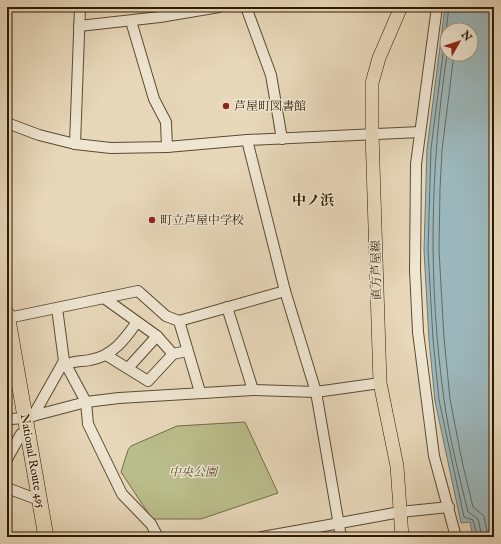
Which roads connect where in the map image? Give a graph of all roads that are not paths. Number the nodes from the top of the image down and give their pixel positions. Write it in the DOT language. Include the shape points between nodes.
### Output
graph roads {
  1 [pos="80,7"];
  2 [pos="219,7"];
  3 [pos="246,7"];
  4 [pos="437,7"];
  5 [pos="398,8"];
  6 [pos="131,21"];
  7 [pos="79,26"];
  8 [pos="7,123"];
  9 [pos="420,132"];
  10 [pos="372,133"];
  11 [pos="282,139"];
  12 [pos="247,140"];
  13 [pos="75,144"];
  14 [pos="167,147"];
  15 [pos="285,291"];
  16 [pos="104,298"];
  17 [pos="227,307"];
  18 [pos="57,308"];
  19 [pos="7,316"];
  20 [pos="138,322"];
  21 [pos="179,322"];
  22 [pos="157,336"];
  23 [pos="10,347"];
  24 [pos="187,351"];
  25 [pos="173,354"];
  26 [pos="106,355"];
  27 [pos="65,363"];
  28 [pos="128,368"];
  29 [pos="380,383"];
  30 [pos="253,390"];
  31 [pos="200,392"];
  32 [pos="316,392"];
  33 [pos="86,402"];
  34 [pos="7,417"];
  35 [pos="29,417"];
  36 [pos="28,434"];
  37 [pos="7,459"];
  38 [pos="7,488"];
  39 [pos="39,500"];
  40 [pos="449,507"];
  41 [pos="400,512"];
  42 [pos="338,523"];
  43 [pos="297,534"];
  44 [pos="46,537"];
  45 [pos="158,537"];
  46 [pos="262,537"];
  47 [pos="340,537"];
  48 [pos="402,537"];
  49 [pos="456,537"];
  1 -- 7 [label="street"];
  2 -- 6 [label="street"];
  3 -- 11 [label="street" via="271,75"];
  4 -- 9 [label="street"];
  5 -- 10 [label="main road, 直方芦屋線" via="372,83"];
  6 -- 7 [label="street"];
  6 -- 14 [label="street" via="154,99 166,122"];
  7 -- 13 [label="street"];
  8 -- 13 [label="street" via="39,135"];
  9 -- 10 [label="street"];
  9 -- 40 [label="street" via="416,164 414,270 418,332 434,456"];
  10 -- 11 [label="street"];
  10 -- 29 [label="main road, 直方芦屋線"];
  11 -- 12 [label="street"];
  12 -- 14 [label="street"];
  12 -- 15 [label="street"];
  13 -- 14 [label="street" via="111,148"];
  15 -- 17 [label="street"];
  15 -- 32 [label="street"];
  16 -- 18 [label="street"];
  16 -- 20 [label="street"];
  16 -- 21 [label="street" via="138,291 166,316"];
  17 -- 21 [label="street"];
  17 -- 30 [label="street"];
  18 -- 19 [label="street"];
  18 -- 27 [label="street"];
  19 -- 23 [label="highway, National Route 495"];
  20 -- 22 [label="street"];
  20 -- 26 [label="street" via="122,344"];
  21 -- 24 [label="street"];
  22 -- 25 [label="street"];
  22 -- 28 [label="street"];
  23 -- 35 [label="highway, National Route 495"];
  24 -- 25 [label="street"];
  24 -- 31 [label="street"];
  25 -- 28 [label="street" via="148,381"];
  26 -- 27 [label="street" via="90,361"];
  26 -- 28 [label="street"];
  27 -- 33 [label="street"];
  27 -- 35 [label="street"];
  29 -- 32 [label="street"];
  29 -- 41 [label="main road, 直方芦屋線" via="398,466"];
  30 -- 31 [label="street"];
  30 -- 32 [label="street"];
  31 -- 33 [label="street"];
  32 -- 42 [label="street"];
  33 -- 35 [label="street"];
  33 -- 45 [label="street" via="88,424 122,494 151,524"];
  34 -- 35 [label="street" via="11,420"];
  35 -- 36 [label="highway, National Route 495"];
  36 -- 37 [label="street" via="21,434"];
  36 -- 39 [label="highway, National Route 495"];
  38 -- 39 [label="street"];
  39 -- 44 [label="highway, National Route 495"];
  40 -- 41 [label="street"];
  40 -- 49 [label="street"];
  41 -- 42 [label="street"];
  41 -- 48 [label="main road, 直方芦屋線"];
  42 -- 43 [label="street"];
  42 -- 47 [label="street"];
  43 -- 46 [label="street"];
}
